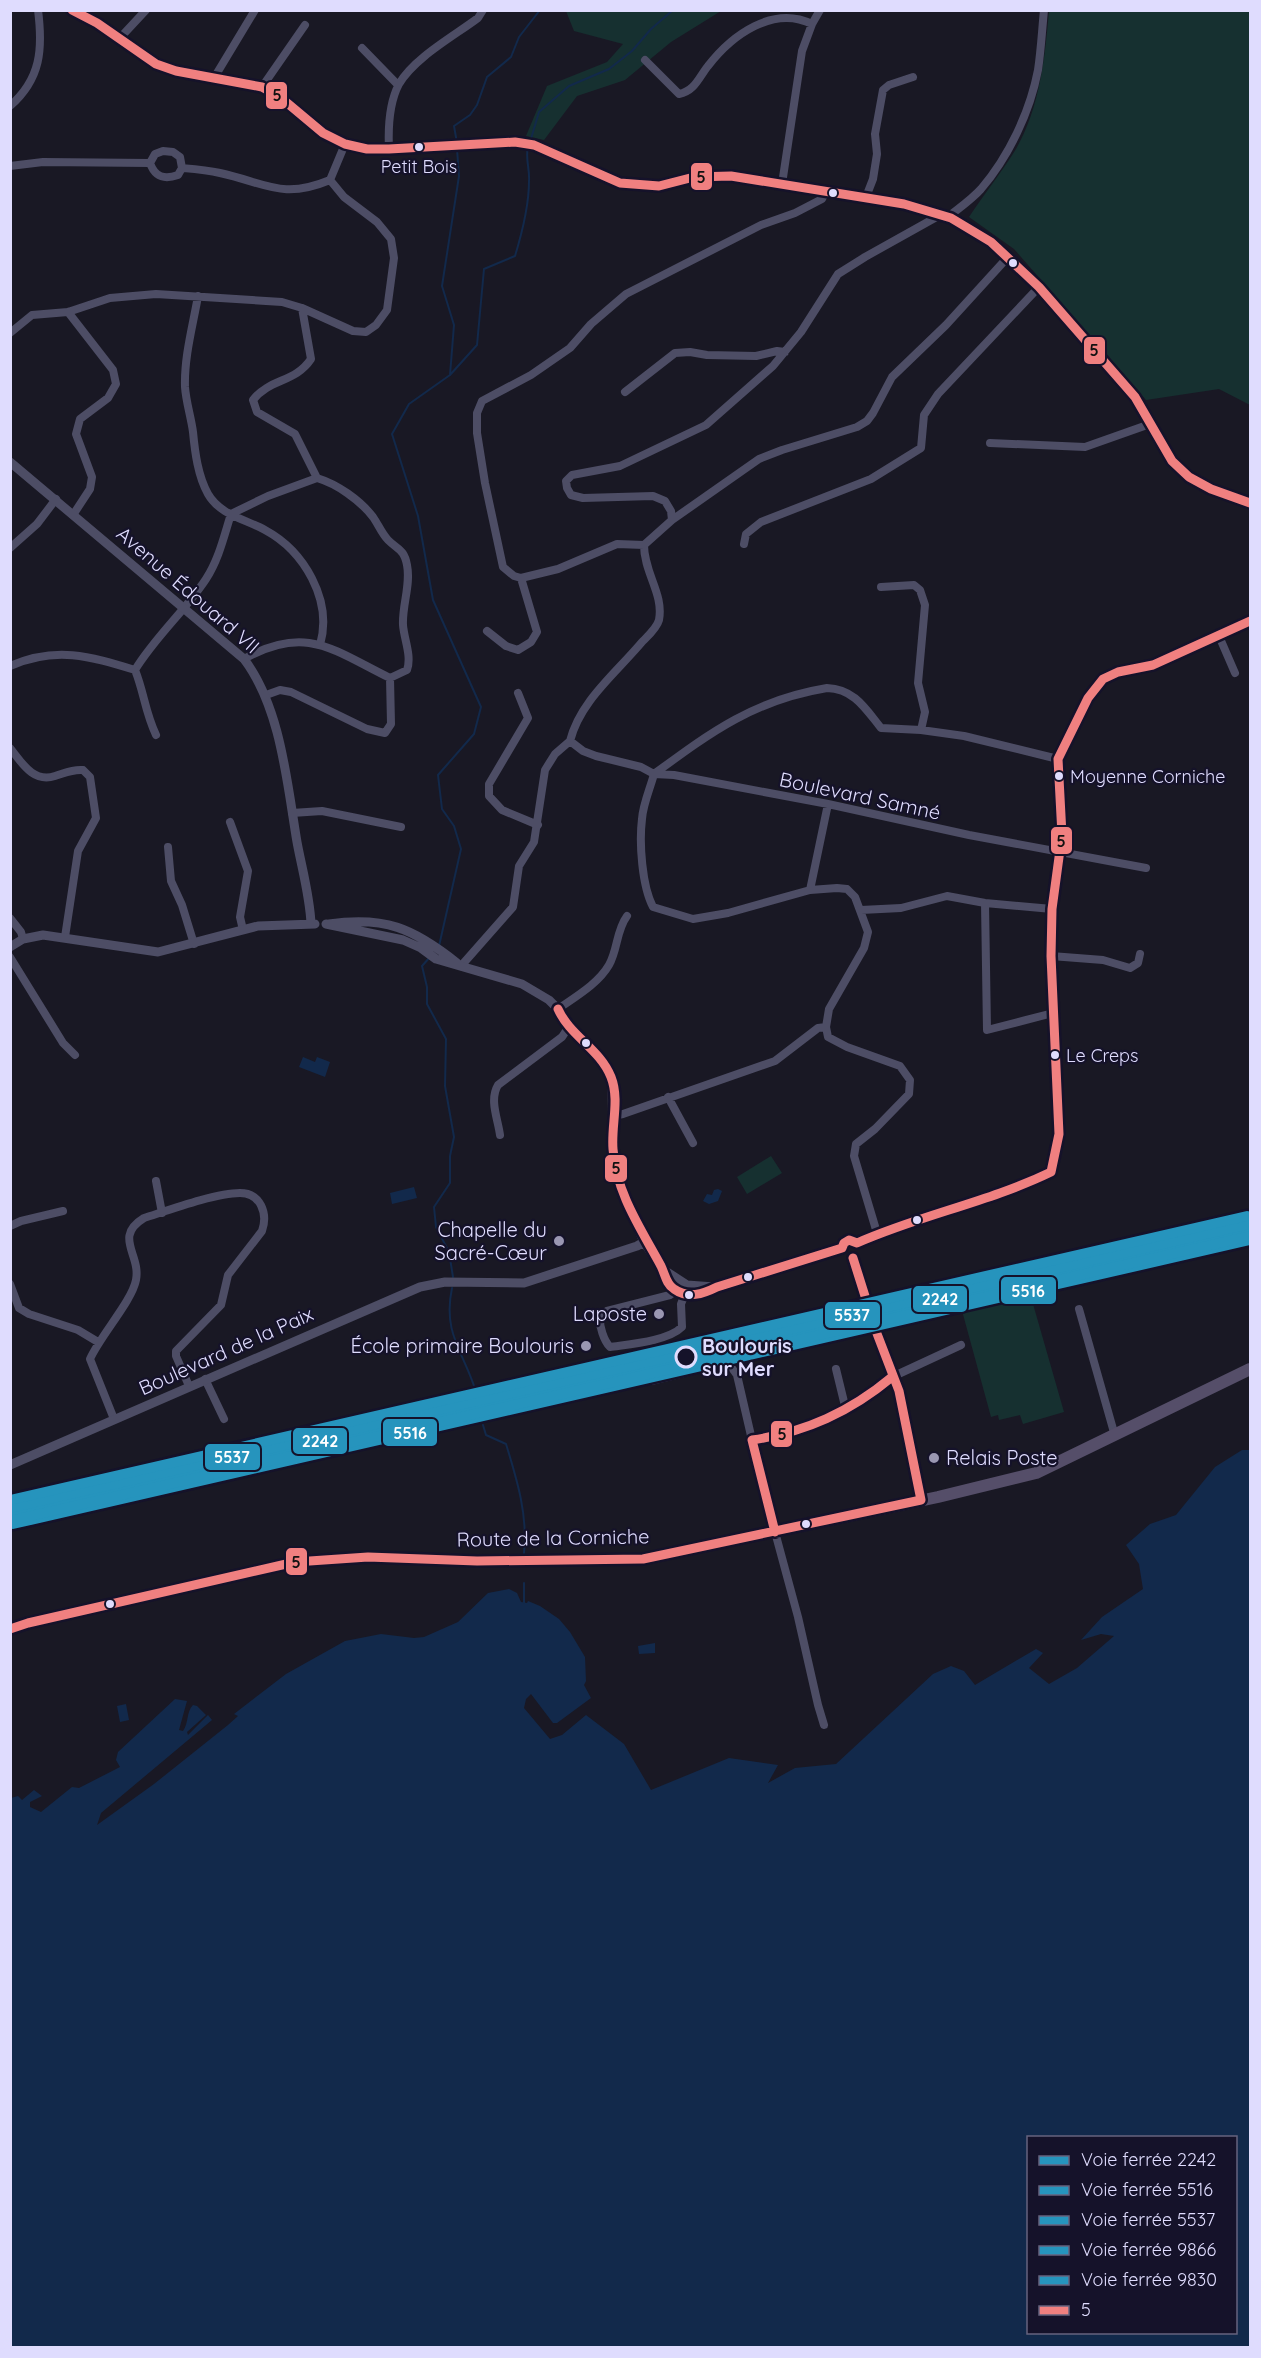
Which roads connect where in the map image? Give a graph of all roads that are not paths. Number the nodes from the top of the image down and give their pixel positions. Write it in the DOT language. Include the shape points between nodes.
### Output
graph roads {
  1 [pos="38,10"];
  2 [pos="71,10"];
  3 [pos="146,10"];
  4 [pos="255,10"];
  5 [pos="483,10"];
  6 [pos="820,10"];
  7 [pos="1044,10"];
  8 [pos="812,24"];
  9 [pos="305,25"];
  10 [pos="119,39"];
  11 [pos="362,48"];
  12 [pos="645,60"];
  13 [pos="913,77"];
  14 [pos="214,78"];
  15 [pos="398,86"];
  16 [pos="262,87"];
  17 [pos="10,106"];
  18 [pos="345,144"];
  19 [pos="389,149"];
  20 [pos="150,163"];
  21 [pos="10,166"];
  22 [pos="182,168"];
  23 [pos="330,180"];
  24 [pos="782,184"];
  25 [pos="826,191"];
  26 [pos="866,197"];
  27 [pos="946,216"];
  28 [pos="1008,257"];
  29 [pos="1039,287"];
  30 [pos="198,296"];
  31 [pos="302,308"];
  32 [pos="68,312"];
  33 [pos="10,333"];
  34 [pos="785,352"];
  35 [pos="625,392"];
  36 [pos="1150,424"];
  37 [pos="990,443"];
  38 [pos="10,462"];
  39 [pos="317,478"];
  40 [pos="56,500"];
  41 [pos="1251,503"];
  42 [pos="231,514"];
  43 [pos="73,515"];
  44 [pos="672,520"];
  45 [pos="744,544"];
  46 [pos="644,545"];
  47 [pos="10,548"];
  48 [pos="521,578"];
  49 [pos="881,587"];
  50 [pos="184,608"];
  51 [pos="1251,621"];
  52 [pos="487,631"];
  53 [pos="1219,636"];
  54 [pos="320,645"];
  55 [pos="244,659"];
  56 [pos="10,666"];
  57 [pos="135,670"];
  58 [pos="1234,673"];
  59 [pos="390,678"];
  60 [pos="518,693"];
  61 [pos="266,695"];
  62 [pos="921,730"];
  63 [pos="156,735"];
  64 [pos="570,741"];
  65 [pos="10,748"];
  66 [pos="1058,759"];
  67 [pos="654,774"];
  68 [pos="828,804"];
  69 [pos="292,813"];
  70 [pos="230,822"];
  71 [pos="538,825"];
  72 [pos="401,827"];
  73 [pos="168,847"];
  74 [pos="1059,851"];
  75 [pos="1146,868"];
  76 [pos="810,891"];
  77 [pos="985,903"];
  78 [pos="1052,909"];
  79 [pos="861,910"];
  80 [pos="627,916"];
  81 [pos="10,918"];
  82 [pos="311,924"];
  83 [pos="243,930"];
  84 [pos="65,937"];
  85 [pos="23,939"];
  86 [pos="194,944"];
  87 [pos="10,947"];
  88 [pos="1140,954"];
  89 [pos="1051,956"];
  90 [pos="10,957"];
  91 [pos="461,966"];
  92 [pos="558,1010"];
  93 [pos="1053,1013"];
  94 [pos="826,1027"];
  95 [pos="568,1028"];
  96 [pos="75,1055"];
  97 [pos="669,1097"];
  98 [pos="613,1116"];
  99 [pos="500,1135"];
  100 [pos="693,1143"];
  101 [pos="156,1181"];
  102 [pos="63,1210"];
  103 [pos="162,1212"];
  104 [pos="10,1226"];
  105 [pos="877,1233"];
  106 [pos="644,1242"];
  107 [pos="857,1243"];
  108 [pos="842,1248"];
  109 [pos="853,1258"];
  110 [pos="10,1284"];
  111 [pos="681,1287"];
  112 [pos="1079,1309"];
  113 [pos="98,1342"];
  114 [pos="962,1345"];
  115 [pos="836,1368"];
  116 [pos="1251,1369"];
  117 [pos="892,1377"];
  118 [pos="205,1379"];
  119 [pos="651,1381"];
  120 [pos="189,1386"];
  121 [pos="846,1410"];
  122 [pos="114,1419"];
  123 [pos="224,1419"];
  124 [pos="1115,1436"];
  125 [pos="752,1440"];
  126 [pos="10,1465"];
  127 [pos="921,1500"];
  128 [pos="775,1532"];
  129 [pos="10,1629"];
  130 [pos="824,1725"];
  1 -- 17 [label="street" via="38,65 23,96"];
  2 -- 10 [label="street"];
  3 -- 10 [label="street"];
  4 -- 14 [label="street"];
  5 -- 15 [label="street" via="478,18 421,61"];
  6 -- 8 [label="street"];
  7 -- 27 [label="street" via="1038,70 1008,151 980,191"];
  8 -- 12 [label="street" via="788,17 753,27 729,43 684,93 679,94"];
  8 -- 24 [label="street" via="802,51"];
  9 -- 16 [label="street"];
  10 -- 14 [label="street" via="156,64"];
  11 -- 15 [label="street"];
  13 -- 26 [label="street" via="883,90 875,134 877,154"];
  14 -- 16 [label="street"];
  15 -- 19 [label="street" via="392,106"];
  16 -- 18 [label="street" via="323,133"];
  18 -- 19 [label="street"];
  18 -- 23 [label="street"];
  19 -- 24 [label="street" via="515,142 541,148 620,183 659,186 715,175"];
  20 -- 21 [label="street" via="43,162"];
  20 -- 22 [label="street" via="161,177 178,176"];
  20 -- 22 [label="street" via="154,154 173,152 180,157"];
  22 -- 23 [label="street" via="292,190 309,189"];
  23 -- 31 [label="street" via="391,239 394,258 387,310 366,332 353,331"];
  24 -- 25 [label="street"];
  25 -- 26 [label="street"];
  25 -- 48 [label="street" via="822,200 761,225 626,294 570,348 531,375 482,401 477,413 477,433 503,567"];
  26 -- 27 [label="street"];
  27 -- 28 [label="street" via="974,230"];
  27 -- 34 [label="street" via="838,274"];
  28 -- 29 [label="street"];
  28 -- 44 [label="street" via="892,377 867,421 759,459"];
  29 -- 36 [label="street" via="1135,397"];
  29 -- 45 [label="street" via="938,394 924,416 921,448 871,479 761,522 746,534"];
  30 -- 31 [label="street" via="282,302"];
  30 -- 32 [label="street" via="110,298"];
  30 -- 42 [label="street" via="185,387 196,462 208,494 222,512"];
  31 -- 39 [label="street" via="311,359 304,371 261,391 254,400 257,412 295,434"];
  32 -- 33 [label="street" via="32,315"];
  32 -- 43 [label="street" via="113,370 116,384 108,398 80,419 76,434 92,477 90,489"];
  34 -- 35 [label="street" via="756,356 675,353"];
  34 -- 44 [label="street" via="706,425 620,466 572,475 566,481 571,495 583,498 653,496 665,501"];
  36 -- 37 [label="street" via="1085,447"];
  36 -- 41 [label="street" via="1172,461 1189,477"];
  38 -- 40 [label="street, Avenue Édouard VII"];
  39 -- 42 [label="street"];
  39 -- 59 [label="street" via="332,482 349,496 371,515 388,540 404,552 408,567 403,622 410,661 407,670"];
  40 -- 43 [label="street, Avenue Édouard VII"];
  40 -- 47 [label="street" via="38,524"];
  42 -- 50 [label="street" via="207,577"];
  42 -- 54 [label="street" via="287,544 316,585 324,616"];
  43 -- 50 [label="street, Avenue Édouard VII"];
  44 -- 46 [label="street"];
  46 -- 48 [label="street" via="617,544 558,569"];
  46 -- 64 [label="street" via="649,576 661,603 658,623 588,704"];
  48 -- 52 [label="street" via="537,632 531,642 518,650"];
  49 -- 62 [label="street" via="914,585 926,605 918,683 925,712"];
  50 -- 55 [label="street, Avenue Édouard VII"];
  50 -- 57 [label="street"];
  51 -- 53 [label="street"];
  53 -- 58 [label="street"];
  53 -- 66 [label="street" via="1153,665 1103,679 1088,698"];
  54 -- 55 [label="street" via="300,640 278,644"];
  54 -- 59 [label="street"];
  55 -- 61 [label="street, Avenue Édouard VII"];
  56 -- 57 [label="street" via="46,654 75,654"];
  57 -- 63 [label="street" via="147,717"];
  59 -- 61 [label="street" via="391,724 386,733 367,729 291,692 280,690"];
  60 -- 71 [label="street" via="528,718 489,784 489,796 502,810"];
  61 -- 69 [label="street, Avenue Édouard VII"];
  62 -- 66 [label="street" via="964,736"];
  62 -- 67 [label="street" via="881,728 856,698 840,689 826,688 748,711"];
  64 -- 67 [label="street, Boulevard Samné" via="589,753"];
  64 -- 71 [label="street" via="545,770"];
  65 -- 84 [label="street" via="26,768 44,779 74,769 83,770 90,777 96,818 78,851"];
  66 -- 74 [label="street" via="1062,835"];
  67 -- 68 [label="street, Boulevard Samné"];
  67 -- 76 [label="street" via="641,827 647,894 653,907 693,919"];
  68 -- 74 [label="street, Boulevard Samné"];
  68 -- 76 [label="street"];
  69 -- 72 [label="street" via="322,811"];
  69 -- 82 [label="street, Avenue Édouard VII"];
  70 -- 83 [label="street" via="248,871 240,917"];
  71 -- 91 [label="street" via="534,842 519,867 513,907"];
  73 -- 86 [label="street" via="171,881"];
  74 -- 75 [label="street, Boulevard Samné"];
  74 -- 78 [label="street"];
  76 -- 79 [label="street" via="847,889"];
  77 -- 78 [label="street"];
  77 -- 79 [label="street" via="947,896 901,908"];
  77 -- 93 [label="street" via="987,1030"];
  78 -- 89 [label="street"];
  79 -- 94 [label="street" via="868,932 864,948 829,1009"];
  80 -- 92 [label="street" via="620,925 609,964 597,979"];
  81 -- 85 [label="street"];
  82 -- 83 [label="street" via="268,924"];
  82 -- 91 [label="street" via="403,940"];
  83 -- 86 [label="street"];
  84 -- 85 [label="street" via="43,935"];
  84 -- 86 [label="street" via="158,952"];
  85 -- 87 [label="street"];
  88 -- 89 [label="street" via="1138,963 1130,968 1103,960"];
  89 -- 93 [label="street"];
  90 -- 96 [label="street" via="63,1043"];
  91 -- 92 [label="street" via="522,984"];
  92 -- 95 [label="street"];
  93 -- 105 [label="street" via="1059,1134 1051,1172 1026,1184"];
  94 -- 97 [label="street" via="775,1061"];
  94 -- 105 [label="street" via="828,1037 900,1066 909,1080 909,1094 856,1144 854,1156"];
  95 -- 98 [label="street" via="605,1065 612,1079"];
  95 -- 99 [label="street" via="494,1091"];
  97 -- 98 [label="street"];
  97 -- 100 [label="street"];
  98 -- 106 [label="street" via="614,1151 624,1195"];
  101 -- 103 [label="street"];
  102 -- 104 [label="street"];
  103 -- 113 [label="street" via="135,1224 129,1235 136,1278 132,1291"];
  103 -- 120 [label="street" via="241,1193 257,1200 264,1215 261,1231 228,1275 221,1305 176,1351"];
  105 -- 107 [label="street"];
  106 -- 111 [label="street" via="666,1280"];
  106 -- 118 [label="street, Boulevard de la Paix" via="524,1283 431,1283"];
  107 -- 108 [label="street" via="849,1240"];
  107 -- 109 [label="street" via="860,1250"];
  108 -- 109 [label="street" via="845,1256"];
  108 -- 111 [label="street" via="717,1287"];
  109 -- 117 [label="street"];
  110 -- 113 [label="street" via="19,1308 78,1330"];
  111 -- 111 [label="street" via="670,1295 607,1311 600,1317 607,1344 630,1344 679,1330"];
  112 -- 124 [label="street"];
  113 -- 122 [label="street" via="90,1359"];
  114 -- 117 [label="street"];
  115 -- 121 [label="street"];
  116 -- 124 [label="main road, Route de la Corniche"];
  117 -- 121 [label="street"];
  117 -- 127 [label="street"];
  118 -- 120 [label="street, Boulevard de la Paix"];
  118 -- 123 [label="street"];
  119 -- 125 [label="street" via="714,1365 733,1366"];
  120 -- 122 [label="street, Boulevard de la Paix"];
  121 -- 125 [label="street" via="804,1431"];
  122 -- 126 [label="street, Boulevard de la Paix"];
  124 -- 127 [label="main road, Route de la Corniche" via="1036,1473"];
  125 -- 128 [label="street"];
  127 -- 128 [label="main road, Route de la Corniche"];
  128 -- 129 [label="main road, Route de la Corniche" via="643,1559 477,1561 368,1557 295,1562"];
  128 -- 130 [label="street"];
}
